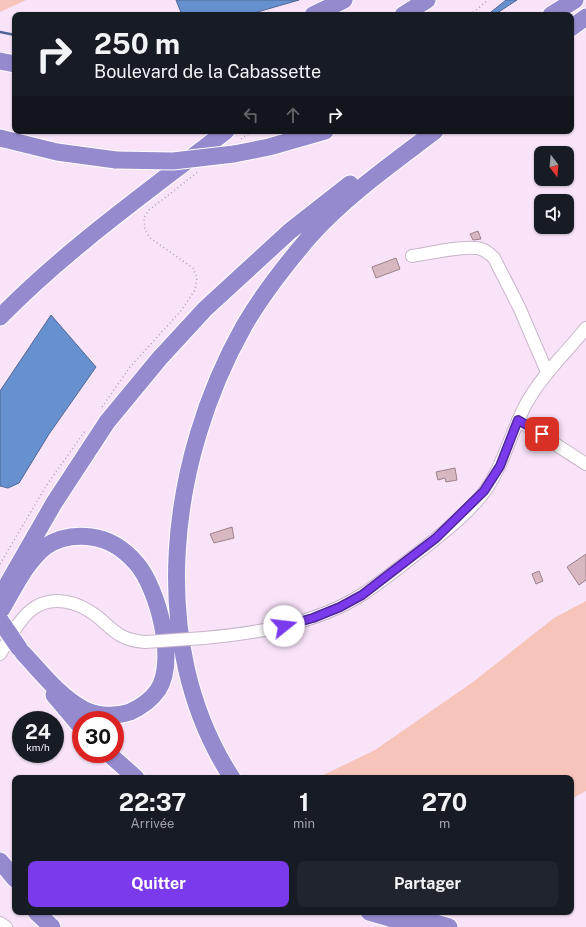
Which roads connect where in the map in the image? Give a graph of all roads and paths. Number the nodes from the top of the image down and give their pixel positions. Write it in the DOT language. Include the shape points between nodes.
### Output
graph roads {
  1 [pos="344,0"];
  2 [pos="427,0"];
  3 [pos="488,0"];
  4 [pos="574,0"];
  5 [pos="319,12"];
  6 [pos="408,12"];
  7 [pos="474,12"];
  8 [pos="556,12"];
  9 [pos="586,17"];
  10 [pos="574,26"];
  11 [pos="0,61"];
  12 [pos="12,63"];
  13 [pos="218,134"];
  14 [pos="247,134"];
  15 [pos="315,134"];
  16 [pos="423,134"];
  17 [pos="431,134"];
  18 [pos="0,138"];
  19 [pos="232,142"];
  20 [pos="199,171"];
  21 [pos="412,256"];
  22 [pos="0,307"];
  23 [pos="0,317"];
  24 [pos="586,328"];
  25 [pos="548,372"];
  26 [pos="99,411"];
  27 [pos="518,420"];
  28 [pos="86,430"];
  29 [pos="586,464"];
  30 [pos="0,564"];
  31 [pos="0,597"];
  32 [pos="0,612"];
  33 [pos="0,620"];
  34 [pos="21,651"];
  35 [pos="0,654"];
  36 [pos="72,717"];
  37 [pos="119,763"];
  38 [pos="133,775"];
  39 [pos="230,775"];
  40 [pos="0,861"];
  41 [pos="0,875"];
  42 [pos="12,875"];
  43 [pos="12,888"];
  44 [pos="39,915"];
  45 [pos="50,915"];
  46 [pos="379,915"];
  47 [pos="409,915"];
  48 [pos="0,923"];
  49 [pos="6,927"];
  50 [pos="52,927"];
  51 [pos="63,927"];
  52 [pos="420,927"];
  53 [pos="449,927"];
  1 -- 5 [label="highway"];
  2 -- 6 [label="highway"];
  3 -- 7 [label="path"];
  4 -- 8 [label="highway"];
  9 -- 10 [label="highway"];
  11 -- 12 [label="highway"];
  13 -- 22 [label="highway" via="124,199 69,244"];
  14 -- 19 [label="path"];
  15 -- 19 [label="highway" via="283,144"];
  16 -- 31 [label="highway" via="352,183 290,231 205,309 159,359 107,422 54,503"];
  17 -- 39 [label="highway" via="338,209 313,234 282,272 256,308 231,350 198,432 186,485 179,542 178,612 196,705 207,734"];
  18 -- 19 [label="highway, bridge" via="57,152 116,160 173,161"];
  19 -- 23 [label="highway" via="98,228"];
  20 -- 26 [label="path" via="149,210 144,218 145,230 150,238 193,268 197,278 195,290 180,312 130,367"];
  21 -- 25 [label="street" via="470,248 480,248 488,252 494,258 519,307"];
  24 -- 25 [label="street"];
  25 -- 27 [label="street" via="535,388"];
  27 -- 29 [label="street"];
  27 -- 35 [label="street, bridge" via="500,466 477,501 436,538 380,582 340,607 313,618 256,632 145,642 125,639 82,606 67,602 49,602 31,610"];
  28 -- 30 [label="path" via="46,486"];
  32 -- 34 [label="highway" via="26,568 45,547 62,538 86,536 108,541 137,564 145,576 163,630 165,660 158,689 150,700 139,708 113,716 83,709 62,693"];
  33 -- 34 [label="highway, bridge"];
  34 -- 36 [label="highway"];
  37 -- 38 [label="highway"];
  40 -- 42 [label="highway"];
  41 -- 43 [label="highway"];
  44 -- 50 [label="highway"];
  45 -- 51 [label="highway"];
  46 -- 52 [label="highway"];
  47 -- 53 [label="highway"];
  48 -- 49 [label="street"];
}
